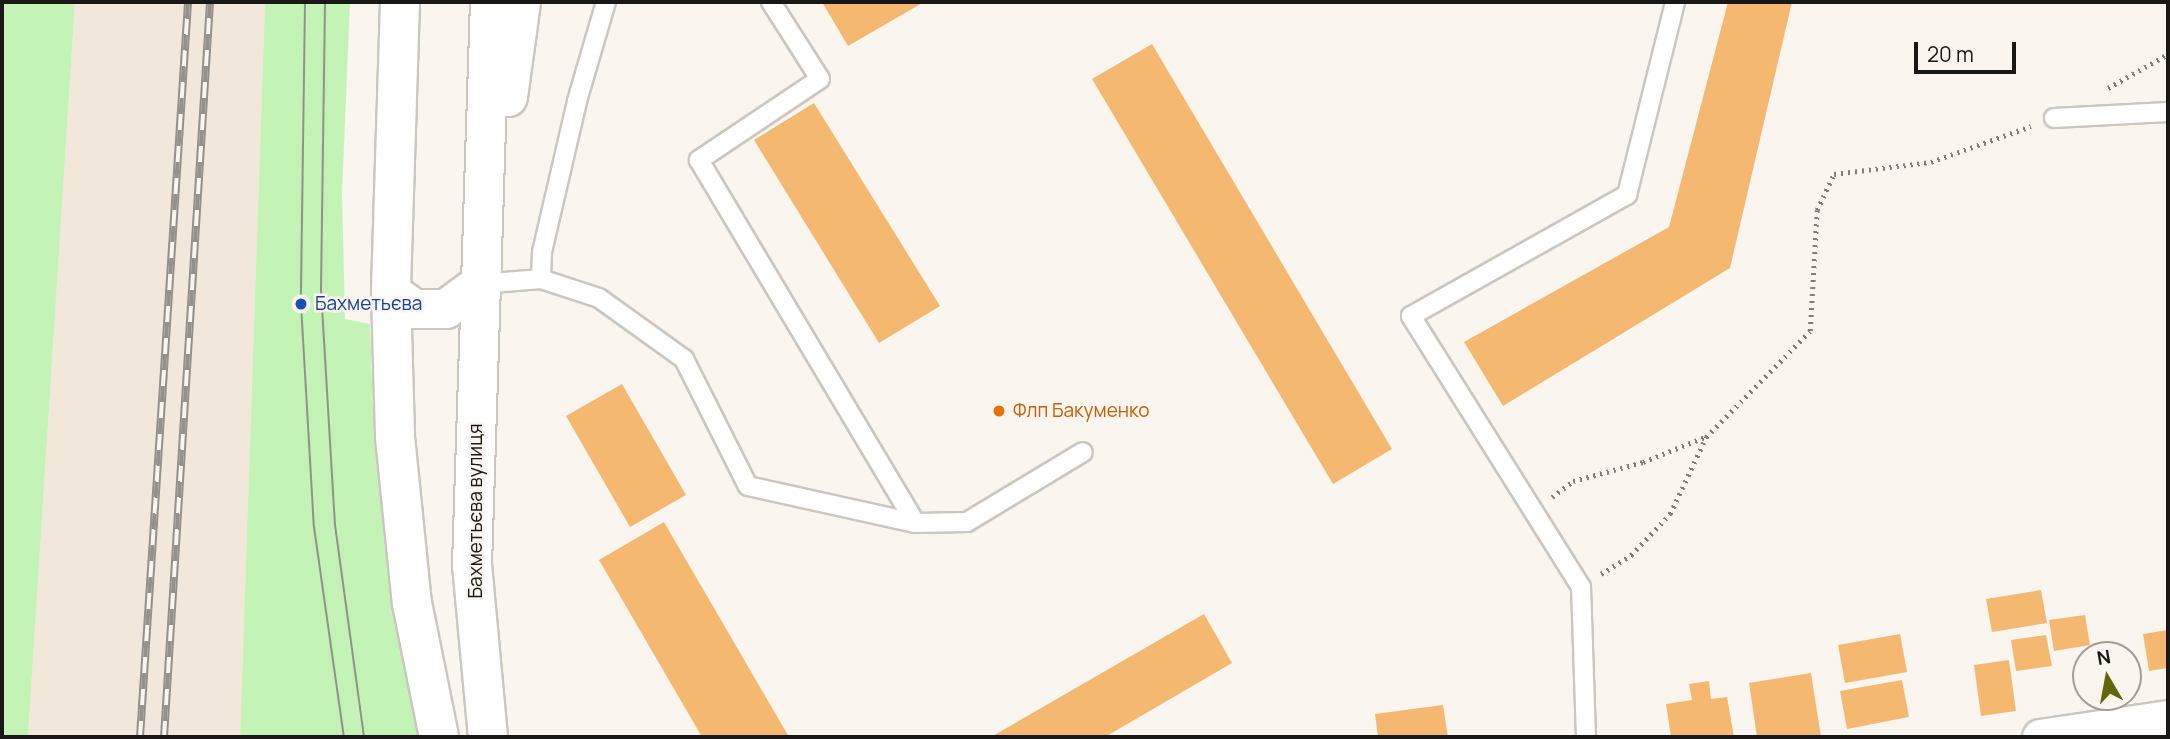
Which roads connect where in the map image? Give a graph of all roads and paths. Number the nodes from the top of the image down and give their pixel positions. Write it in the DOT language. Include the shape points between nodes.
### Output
graph roads {
  1 [pos="400,2"];
  2 [pos="491,2"];
  3 [pos="522,2"];
  4 [pos="606,2"];
  5 [pos="771,2"];
  6 [pos="1675,2"];
  7 [pos="2168,54"];
  8 [pos="2168,112"];
  9 [pos="2054,118"];
  10 [pos="541,279"];
  11 [pos="480,284"];
  12 [pos="391,292"];
  13 [pos="1706,437"];
  14 [pos="1083,452"];
  15 [pos="1531,512"];
  16 [pos="915,523"];
  17 [pos="1581,587"];
  18 [pos="2168,718"];
  19 [pos="439,737"];
  20 [pos="488,737"];
  21 [pos="1586,737"];
  22 [pos="2040,737"];
  1 -- 12 [label="main road"];
  2 -- 11 [label="main road"];
  3 -- 11 [label="main road"];
  4 -- 10 [label="lane" via="576,102 542,252"];
  5 -- 16 [label="lane" via="820,79 699,160"];
  6 -- 15 [label="lane" via="1627,195 1411,316"];
  7 -- 9 [label="path"];
  8 -- 9 [label="lane"];
  9 -- 13 [label="path" via="1931,162 1834,174 1817,210 1810,331"];
  10 -- 11 [label="lane"];
  10 -- 16 [label="lane" via="599,298 684,359 748,486"];
  11 -- 12 [label="main road" via="446,309 414,309"];
  11 -- 20 [label="main road, Бахметьєва вулиця" via="472,565"];
  12 -- 19 [label="main road" via="395,437 412,603"];
  13 -- 15 [label="path" via="1573,481"];
  13 -- 17 [label="path" via="1670,514 1631,555"];
  14 -- 16 [label="lane" via="967,522"];
  15 -- 17 [label="lane"];
  17 -- 21 [label="lane"];
  18 -- 22 [label="street"];
}
